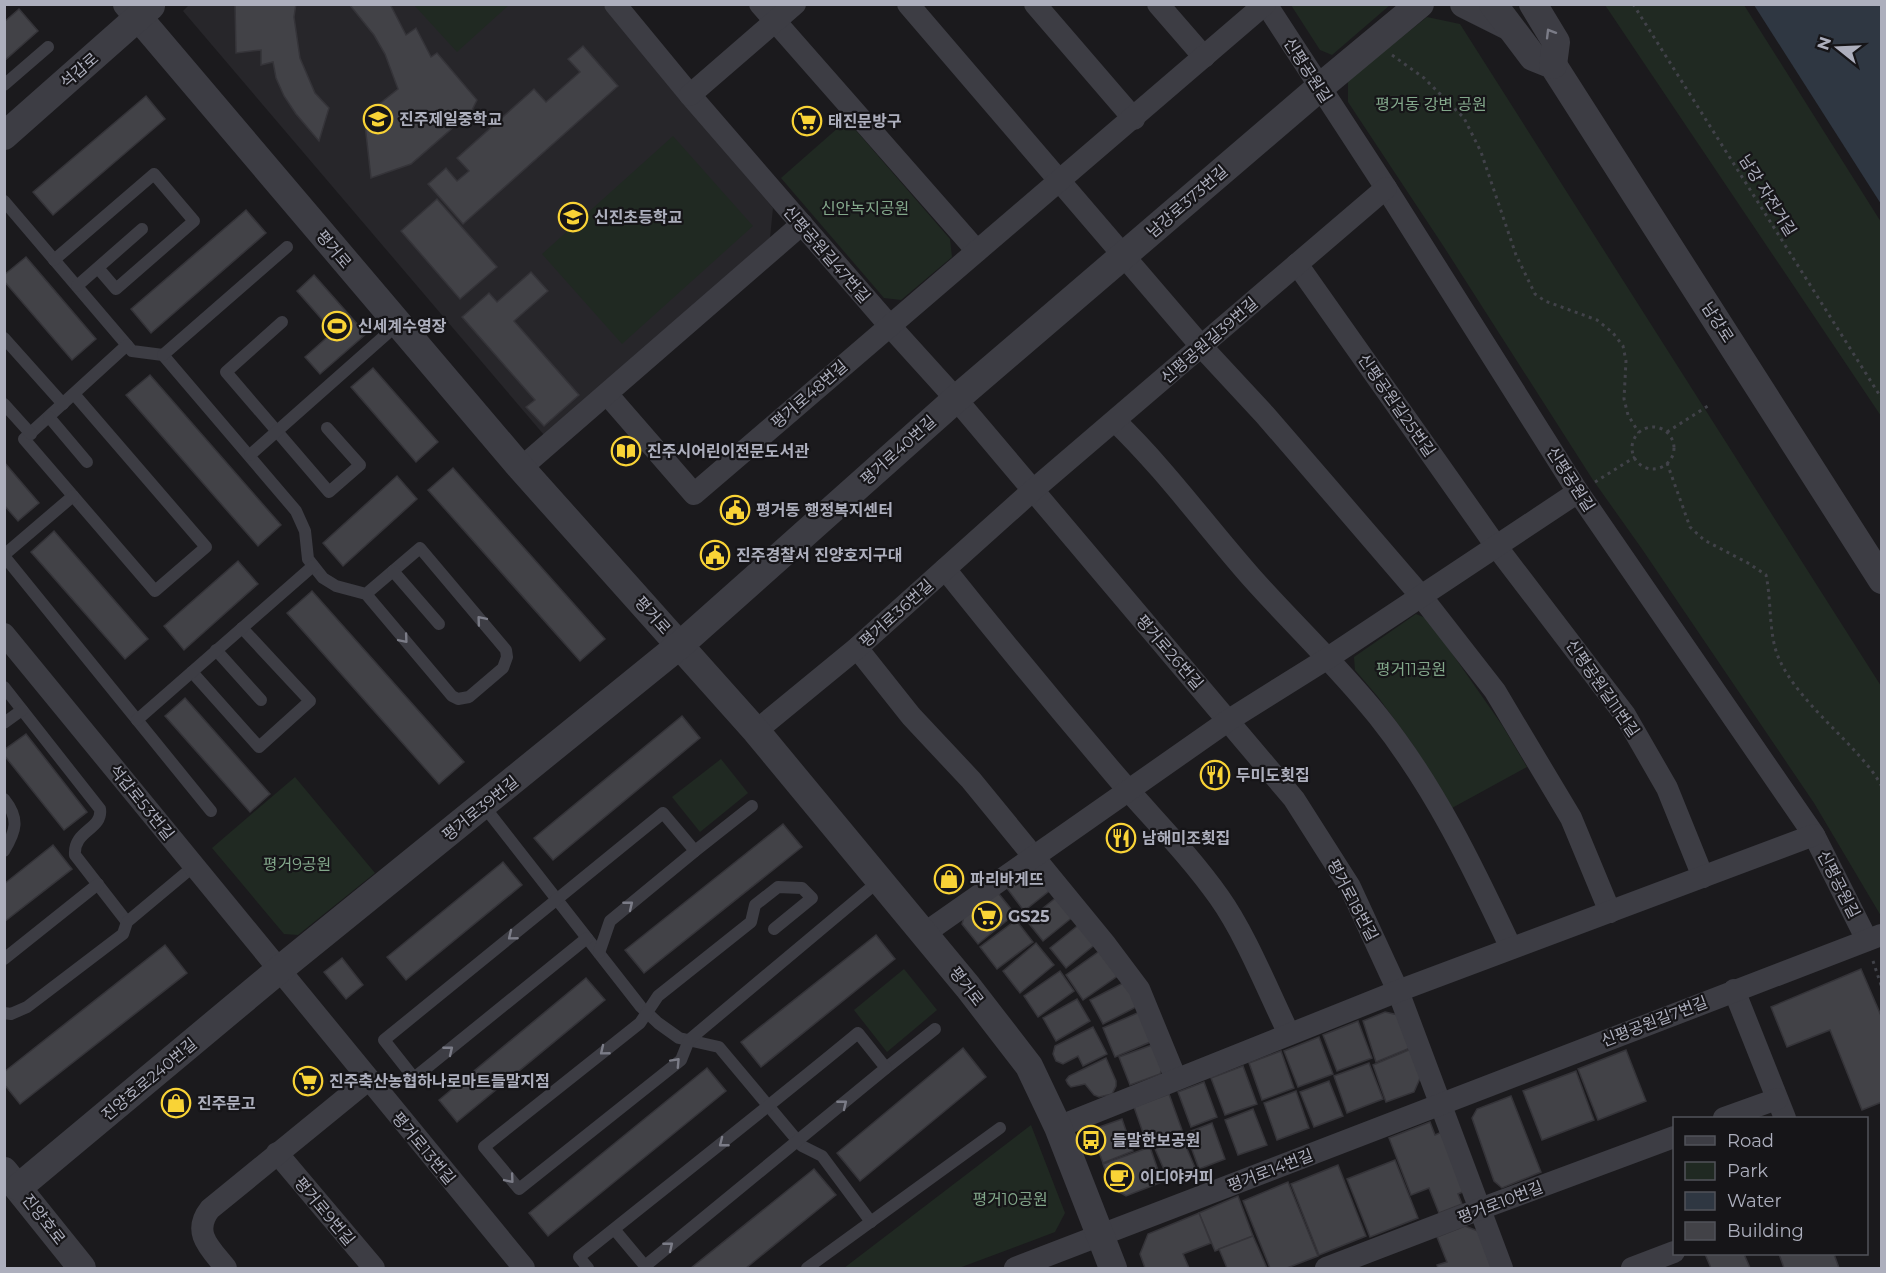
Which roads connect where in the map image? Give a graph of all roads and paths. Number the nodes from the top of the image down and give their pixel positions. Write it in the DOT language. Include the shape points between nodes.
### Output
graph roads {
  1 [pos="615,4"];
  2 [pos="760,4"];
  3 [pos="795,4"];
  4 [pos="908,4"];
  5 [pos="1035,4"];
  6 [pos="1158,4"];
  7 [pos="1266,4"];
  8 [pos="1464,4"];
  9 [pos="1533,4"];
  10 [pos="1633,4"];
  11 [pos="1421,5"];
  12 [pos="139,9"];
  13 [pos="1501,15"];
  14 [pos="775,22"];
  15 [pos="48,47"];
  16 [pos="1389,52"];
  17 [pos="1204,57"];
  18 [pos="1553,65"];
  19 [pos="4,85"];
  20 [pos="1319,88"];
  21 [pos="690,95"];
  22 [pos="1134,119"];
  23 [pos="4,136"];
  24 [pos="1059,180"];
  25 [pos="1386,188"];
  26 [pos="4,201"];
  27 [pos="802,224"];
  28 [pos="142,229"];
  29 [pos="287,247"];
  30 [pos="976,250"];
  31 [pos="1124,256"];
  32 [pos="54,260"];
  33 [pos="1297,264"];
  34 [pos="98,268"];
  35 [pos="77,286"];
  36 [pos="282,322"];
  37 [pos="398,324"];
  38 [pos="889,325"];
  39 [pos="4,338"];
  40 [pos="127,345"];
  41 [pos="1201,346"];
  42 [pos="163,355"];
  43 [pos="74,394"];
  44 [pos="607,394"];
  45 [pos="956,399"];
  46 [pos="1881,399"];
  47 [pos="4,404"];
  48 [pos="63,404"];
  49 [pos="1711,404"];
  50 [pos="49,417"];
  51 [pos="1115,421"];
  52 [pos="327,428"];
  53 [pos="277,431"];
  54 [pos="1667,432"];
  55 [pos="1639,433"];
  56 [pos="31,434"];
  57 [pos="250,455"];
  58 [pos="1635,457"];
  59 [pos="87,462"];
  60 [pos="1667,463"];
  61 [pos="521,468"];
  62 [pos="1032,491"];
  63 [pos="1578,492"];
  64 [pos="74,496"];
  65 [pos="1496,546"];
  66 [pos="4,556"];
  67 [pos="313,566"];
  68 [pos="945,569"];
  69 [pos="393,571"];
  70 [pos="1881,580"];
  71 [pos="366,594"];
  72 [pos="1421,596"];
  73 [pos="440,624"];
  74 [pos="242,628"];
  75 [pos="4,634"];
  76 [pos="680,645"];
  77 [pos="857,648"];
  78 [pos="216,650"];
  79 [pos="1328,658"];
  80 [pos="192,672"];
  81 [pos="4,687"];
  82 [pos="261,700"];
  83 [pos="22,710"];
  84 [pos="137,720"];
  85 [pos="1229,720"];
  86 [pos="4,723"];
  87 [pos="756,731"];
  88 [pos="1881,787"];
  89 [pos="1128,790"];
  90 [pos="4,800"];
  91 [pos="483,805"];
  92 [pos="752,806"];
  93 [pos="211,811"];
  94 [pos="1815,835"];
  95 [pos="4,851"];
  96 [pos="695,851"];
  97 [pos="1034,856"];
  98 [pos="194,866"];
  99 [pos="1703,877"];
  100 [pos="880,879"];
  101 [pos="98,884"];
  102 [pos="558,900"];
  103 [pos="1610,912"];
  104 [pos="127,922"];
  105 [pos="774,929"];
  106 [pos="925,933"];
  107 [pos="588,938"];
  108 [pos="1874,944"];
  109 [pos="1511,948"];
  110 [pos="599,953"];
  111 [pos="4,959"];
  112 [pos="279,970"];
  113 [pos="1881,988"];
  114 [pos="1734,990"];
  115 [pos="1398,991"];
  116 [pos="647,1012"];
  117 [pos="4,1013"];
  118 [pos="936,1029"];
  119 [pos="1289,1034"];
  120 [pos="689,1040"];
  121 [pos="886,1068"];
  122 [pos="1176,1079"];
  123 [pos="368,1080"];
  124 [pos="1440,1104"];
  125 [pos="769,1106"];
  126 [pos="1781,1109"];
  127 [pos="1735,1117"];
  128 [pos="1058,1127"];
  129 [pos="1000,1128"];
  130 [pos="1673,1137"];
  131 [pos="797,1141"];
  132 [pos="277,1152"];
  133 [pos="9,1186"];
  134 [pos="1480,1209"];
  135 [pos="871,1222"];
  136 [pos="614,1229"];
  137 [pos="1100,1235"];
  138 [pos="1673,1252"];
  139 [pos="643,1267"];
  140 [pos="82,1269"];
  141 [pos="226,1269"];
  142 [pos="374,1269"];
  143 [pos="524,1269"];
  144 [pos="588,1269"];
  145 [pos="807,1269"];
  146 [pos="1015,1269"];
  147 [pos="1113,1269"];
  148 [pos="1326,1269"];
  149 [pos="1502,1269"];
  150 [pos="1632,1269"];
  1 -- 21 [label="street, 신평공원길47번길"];
  2 -- 14 [label="street"];
  3 -- 14 [label="street"];
  4 -- 24 [label="street"];
  5 -- 22 [label="street"];
  6 -- 17 [label="street"];
  7 -- 17 [label="street"];
  7 -- 20 [label="street, 신평공원길"];
  8 -- 13 [label="street"];
  18 -- 9 [label="street, one-way" via="1556,42"];
  10 -- 46 [label="path, 남강 자전거길"];
  11 -- 20 [label="street, 남강로373번길"];
  12 -- 23 [label="street, 석갑로"];
  12 -- 37 [label="street, 평거로"];
  13 -- 18 [label="street, 남강로" via="1533,57"];
  14 -- 21 [label="street"];
  14 -- 30 [label="street"];
  15 -- 19 [label="lane"];
  16 -- 55 [label="path" via="1424,78 1464,118 1481,152 1516,255 1535,294 1597,320 1623,346 1624,399"];
  17 -- 22 [label="street"];
  18 -- 70 [label="street, 남강로"];
  20 -- 25 [label="street, 신평공원길"];
  20 -- 31 [label="street, 남강로373번길"];
  21 -- 27 [label="street, 신평공원길47번길"];
  22 -- 24 [label="street"];
  24 -- 30 [label="street"];
  24 -- 31 [label="street"];
  25 -- 33 [label="street, 신평공원길39번길"];
  25 -- 63 [label="street, 신평공원길"];
  26 -- 32 [label="lane"];
  27 -- 38 [label="street, 신평공원길47번길"];
  27 -- 44 [label="street"];
  28 -- 34 [label="lane"];
  29 -- 42 [label="lane"];
  30 -- 38 [label="street"];
  31 -- 41 [label="street"];
  31 -- 45 [label="street, 남강로373번길"];
  32 -- 34 [label="lane" via="153,174 194,221 116,289"];
  32 -- 35 [label="lane"];
  33 -- 41 [label="street, 신평공원길39번길"];
  33 -- 65 [label="street, 신평공원길25번길"];
  34 -- 35 [label="lane"];
  35 -- 40 [label="lane"];
  36 -- 53 [label="lane" via="226,372"];
  37 -- 53 [label="lane"];
  37 -- 61 [label="street, 평거로"];
  38 -- 44 [label="street, 평거로48번길" via="694,494"];
  38 -- 45 [label="street, 신평공원길47번길"];
  39 -- 48 [label="lane"];
  40 -- 42 [label="lane" via="132,351"];
  40 -- 43 [label="lane"];
  41 -- 51 [label="street, 신평공원길39번길"];
  41 -- 72 [label="street"];
  42 -- 57 [label="lane"];
  43 -- 48 [label="lane"];
  43 -- 64 [label="lane" via="206,547 155,591"];
  44 -- 61 [label="street"];
  45 -- 62 [label="street, 평거로26번길"];
  45 -- 76 [label="street, 평거로40번길"];
  47 -- 56 [label="lane"];
  48 -- 50 [label="lane"];
  49 -- 54 [label="path"];
  50 -- 56 [label="lane"];
  50 -- 59 [label="lane"];
  51 -- 62 [label="street, 신평공원길39번길"];
  51 -- 79 [label="street"];
  52 -- 53 [label="lane" via="360,465 329,492"];
  53 -- 57 [label="lane"];
  54 -- 55 [label="path" via="1650,427"];
  54 -- 60 [label="path" via="1674,443"];
  55 -- 58 [label="path" via="1633,444"];
  56 -- 64 [label="lane" via="24,439"];
  57 -- 67 [label="lane" via="296,511"];
  58 -- 60 [label="path" via="1650,468"];
  58 -- 63 [label="path"];
  60 -- 88 [label="path" via="1690,527 1704,540 1766,575 1773,645 1780,663 1865,762"];
  61 -- 76 [label="street, 평거로"];
  62 -- 68 [label="street, 평거로36번길"];
  62 -- 85 [label="street, 평거로26번길"];
  63 -- 65 [label="street"];
  63 -- 94 [label="street, 신평공원길"];
  64 -- 66 [label="lane"];
  65 -- 72 [label="street"];
  65 -- 99 [label="street, 신평공원길11번길" via="1626,715 1667,788"];
  66 -- 84 [label="lane"];
  67 -- 71 [label="lane" via="336,586"];
  67 -- 74 [label="lane"];
  68 -- 77 [label="street, 평거로36번길"];
  68 -- 89 [label="street"];
  69 -- 71 [label="lane"];
  71 -- 69 [label="lane, one-way" via="452,696 469,697 503,668 506,650 420,548"];
  69 -- 73 [label="lane"];
  72 -- 79 [label="street"];
  72 -- 103 [label="street" via="1495,691 1526,740 1571,818"];
  74 -- 78 [label="lane"];
  74 -- 80 [label="lane" via="310,701 259,747"];
  75 -- 98 [label="street, 석갑로53번길"];
  76 -- 87 [label="street, 평거로"];
  76 -- 91 [label="street, 평거로39번길"];
  77 -- 87 [label="street, 평거로36번길"];
  77 -- 97 [label="street"];
  78 -- 80 [label="lane"];
  78 -- 82 [label="lane"];
  79 -- 85 [label="street"];
  79 -- 109 [label="street" via="1379,717 1427,785 1469,859"];
  80 -- 84 [label="lane"];
  81 -- 83 [label="lane"];
  83 -- 86 [label="lane"];
  83 -- 101 [label="lane" via="100,809 98,822 80,835 74,847 75,855"];
  84 -- 93 [label="lane"];
  85 -- 89 [label="street"];
  85 -- 115 [label="street, 평거로18번길" via="1294,799 1350,887"];
  87 -- 100 [label="street, 평거로"];
  89 -- 97 [label="street"];
  89 -- 119 [label="street" via="1220,898"];
  90 -- 95 [label="lane" via="13,810 15,823"];
  91 -- 102 [label="lane"];
  91 -- 112 [label="street, 평거로39번길"];
  92 -- 96 [label="lane"];
  94 -- 99 [label="street"];
  94 -- 108 [label="street, 신평공원길"];
  96 -- 102 [label="lane" via="663,813"];
  110 -- 96 [label="lane, one-way" via="610,921"];
  97 -- 106 [label="street"];
  97 -- 122 [label="street" via="1139,989"];
  98 -- 104 [label="lane"];
  98 -- 112 [label="street, 석갑로53번길"];
  99 -- 103 [label="street"];
  100 -- 106 [label="street, 평거로"];
  100 -- 120 [label="lane"];
  101 -- 104 [label="lane"];
  101 -- 111 [label="lane"];
  102 -- 107 [label="lane"];
  102 -- 107 [label="lane, one-way" via="384,1040 414,1078"];
  103 -- 109 [label="street"];
  104 -- 117 [label="lane" via="123,934 27,1007"];
  105 -- 116 [label="lane" via="812,898 802,888 778,887 755,905 751,922 658,996"];
  106 -- 128 [label="street, 평거로" via="1029,1066"];
  107 -- 110 [label="lane"];
  108 -- 113 [label="path"];
  108 -- 114 [label="street, 신평공원길7번길"];
  109 -- 115 [label="street"];
  110 -- 116 [label="lane"];
  112 -- 123 [label="street, 평거로13번길"];
  112 -- 133 [label="street, 진양호로240번길"];
  114 -- 124 [label="street, 신평공원길7번길"];
  114 -- 126 [label="street"];
  115 -- 119 [label="street"];
  115 -- 124 [label="street, 평거로18번길"];
  116 -- 120 [label="lane" via="679,1038"];
  116 -- 120 [label="lane, one-way" via="640,1023 484,1148 519,1189 681,1060"];
  118 -- 121 [label="lane"];
  119 -- 122 [label="street"];
  120 -- 125 [label="lane" via="719,1047"];
  121 -- 125 [label="lane" via="858,1033"];
  131 -- 121 [label="lane, one-way"];
  122 -- 128 [label="street"];
  123 -- 132 [label="street"];
  123 -- 143 [label="street, 평거로13번길"];
  124 -- 134 [label="street, 평거로18번길"];
  124 -- 137 [label="street, 평거로14번길"];
  125 -- 131 [label="lane"];
  125 -- 136 [label="lane, one-way"];
  126 -- 127 [label="street"];
  128 -- 137 [label="street, 평거로"];
  129 -- 135 [label="lane"];
  130 -- 134 [label="street, 평거로10번길"];
  131 -- 135 [label="lane" via="822,1156"];
  139 -- 131 [label="lane, one-way"];
  132 -- 141 [label="street" via="205,1215 202,1231"];
  132 -- 142 [label="street, 평거로9번길"];
  133 -- 140 [label="street, 진양호로"];
  134 -- 148 [label="street, 평거로10번길"];
  134 -- 149 [label="street, 평거로18번길"];
  135 -- 145 [label="lane"];
  136 -- 139 [label="lane"];
  136 -- 144 [label="lane" via="579,1257"];
  137 -- 146 [label="street"];
  137 -- 147 [label="street, 평거로"];
  138 -- 150 [label="street"];
}
